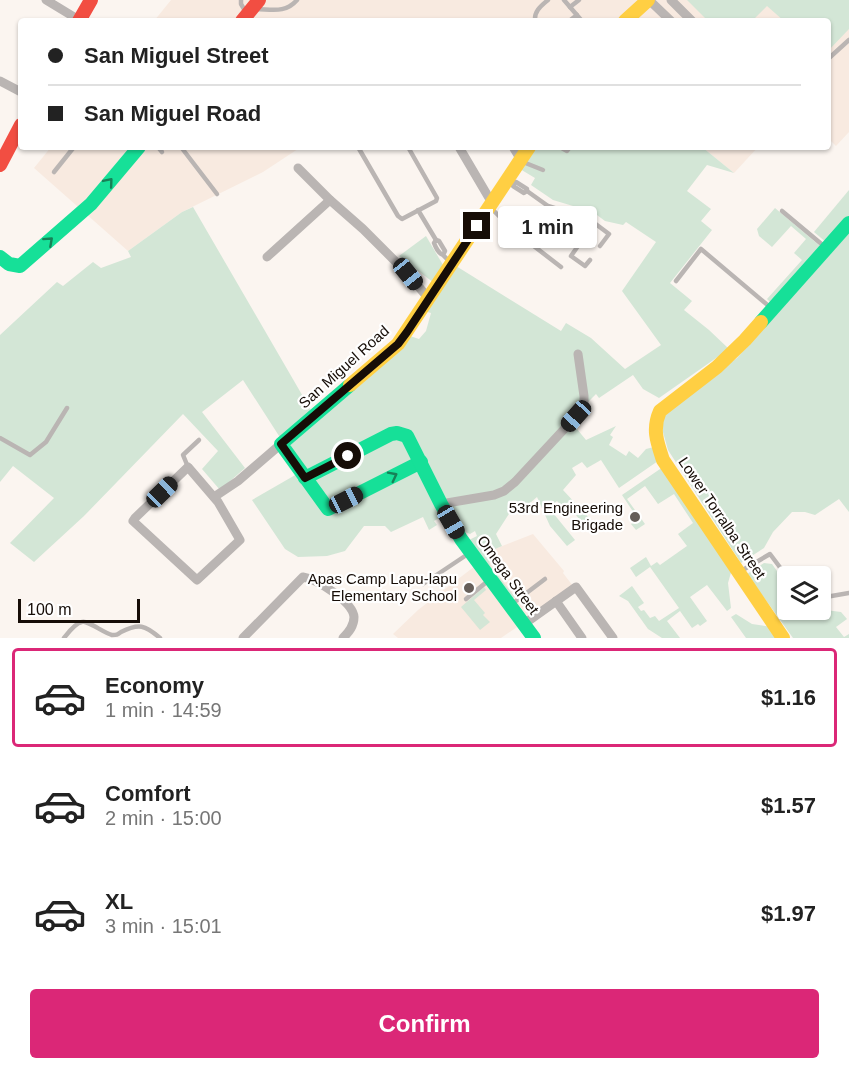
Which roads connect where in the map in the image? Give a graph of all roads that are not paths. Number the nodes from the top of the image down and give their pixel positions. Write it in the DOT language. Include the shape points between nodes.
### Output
graph roads {
  1 [pos="46,0"];
  2 [pos="91,0"];
  3 [pos="297,0"];
  4 [pos="548,0"];
  5 [pos="564,0"];
  6 [pos="579,0"];
  7 [pos="649,0"];
  8 [pos="671,0"];
  9 [pos="570,7"];
  10 [pos="248,9"];
  11 [pos="577,15"];
  12 [pos="74,18"];
  13 [pos="81,18"];
  14 [pos="534,18"];
  15 [pos="573,18"];
  16 [pos="580,18"];
  17 [pos="628,18"];
  18 [pos="668,18"];
  19 [pos="689,18"];
  20 [pos="849,40"];
  21 [pos="831,56"];
  22 [pos="0,81"];
  23 [pos="18,90"];
  24 [pos="18,131"];
  25 [pos="72,150"];
  26 [pos="136,150"];
  27 [pos="183,150"];
  28 [pos="360,150"];
  29 [pos="410,150"];
  30 [pos="461,150"];
  31 [pos="515,150"];
  32 [pos="527,150"];
  33 [pos="520,160"];
  34 [pos="0,165"];
  35 [pos="298,168"];
  36 [pos="543,170"];
  37 [pos="54,172"];
  38 [pos="511,181"];
  39 [pos="217,194"];
  40 [pos="330,200"];
  41 [pos="491,205"];
  42 [pos="418,210"];
  43 [pos="783,211"];
  44 [pos="594,223"];
  45 [pos="849,223"];
  46 [pos="600,246"];
  47 [pos="827,248"];
  48 [pos="0,257"];
  49 [pos="267,257"];
  50 [pos="447,260"];
  51 [pos="590,260"];
  52 [pos="561,267"];
  53 [pos="676,281"];
  54 [pos="429,299"];
  55 [pos="773,309"];
  56 [pos="578,354"];
  57 [pos="67,408"];
  58 [pos="0,438"];
  59 [pos="199,440"];
  60 [pos="281,444"];
  61 [pos="421,462"];
  62 [pos="188,467"];
  63 [pos="305,478"];
  64 [pos="214,497"];
  65 [pos="441,504"];
  66 [pos="470,552"];
  67 [pos="779,566"];
  68 [pos="738,572"];
  69 [pos="490,579"];
  70 [pos="545,579"];
  71 [pos="423,584"];
  72 [pos="849,593"];
  73 [pos="831,596"];
  74 [pos="466,599"];
  75 [pos="556,601"];
  76 [pos="510,606"];
  77 [pos="524,624"];
  78 [pos="64,638"];
  79 [pos="160,638"];
  80 [pos="243,638"];
  81 [pos="343,638"];
  82 [pos="534,638"];
  83 [pos="582,638"];
  84 [pos="613,638"];
  85 [pos="783,638"];
  1 -- 12 [label="street"];
  2 -- 13 [label="street"];
  3 -- 10 [label="lane" via="287,9"];
  4 -- 14 [label="lane"];
  5 -- 9 [label="lane"];
  6 -- 9 [label="lane"];
  7 -- 17 [label="street"];
  7 -- 18 [label="street"];
  8 -- 19 [label="street"];
  9 -- 11 [label="lane"];
  11 -- 15 [label="lane"];
  11 -- 16 [label="lane"];
  20 -- 21 [label="lane"];
  22 -- 23 [label="street"];
  24 -- 34 [label="street"];
  25 -- 37 [label="lane"];
  48 -- 26 [label="street, one-way" via="20,266 91,204"];
  27 -- 39 [label="lane"];
  28 -- 42 [label="lane" via="399,218"];
  29 -- 42 [label="lane" via="437,198"];
  30 -- 41 [label="street"];
  31 -- 33 [label="street"];
  32 -- 33 [label="street, San Miguel Road"];
  33 -- 36 [label="lane"];
  33 -- 38 [label="street, San Miguel Road"];
  35 -- 40 [label="street"];
  38 -- 41 [label="street, San Miguel Road"];
  38 -- 44 [label="lane" via="513,186 548,206"];
  40 -- 49 [label="street"];
  40 -- 54 [label="street"];
  41 -- 50 [label="street, San Miguel Road"];
  41 -- 52 [label="lane" via="513,230"];
  42 -- 50 [label="lane"];
  43 -- 47 [label="lane"];
  44 -- 46 [label="lane" via="609,234"];
  44 -- 51 [label="lane" via="571,256 585,266"];
  45 -- 47 [label="street"];
  47 -- 55 [label="street"];
  50 -- 54 [label="street, San Miguel Road"];
  53 -- 55 [label="lane" via="701,249"];
  54 -- 60 [label="street, San Miguel Road" via="398,344"];
  55 -- 68 [label="street, Lower Torralba Street" via="717,367 660,411 654,428 663,460"];
  56 -- 65 [label="street" via="584,396 581,411 504,491"];
  57 -- 58 [label="lane" via="46,442 30,455"];
  59 -- 62 [label="lane" via="183,455"];
  60 -- 63 [label="street"];
  60 -- 64 [label="street, San Miguel Road"];
  61 -- 63 [label="street, Omega Street" via="407,436 396,433"];
  63 -- 61 [label="street, one-way" via="328,509"];
  61 -- 65 [label="street, Omega Street"];
  62 -- 64 [label="street"];
  62 -- 64 [label="street" via="133,521 197,580 240,540"];
  65 -- 66 [label="street, Omega Street"];
  66 -- 69 [label="street, Omega Street"];
  66 -- 71 [label="lane"];
  67 -- 68 [label="lane" via="770,554"];
  68 -- 85 [label="street, Lower Torralba Street"];
  69 -- 74 [label="lane"];
  69 -- 76 [label="street, Omega Street"];
  70 -- 76 [label="lane"];
  72 -- 73 [label="lane"];
  75 -- 77 [label="street"];
  75 -- 83 [label="street"];
  75 -- 84 [label="street" via="576,587"];
  76 -- 77 [label="street, Omega Street"];
  77 -- 82 [label="street, Omega Street"];
  78 -- 79 [label="lane" via="85,621 111,635 142,626"];
  80 -- 81 [label="street" via="303,577 325,585 351,608 352,628"];
}
